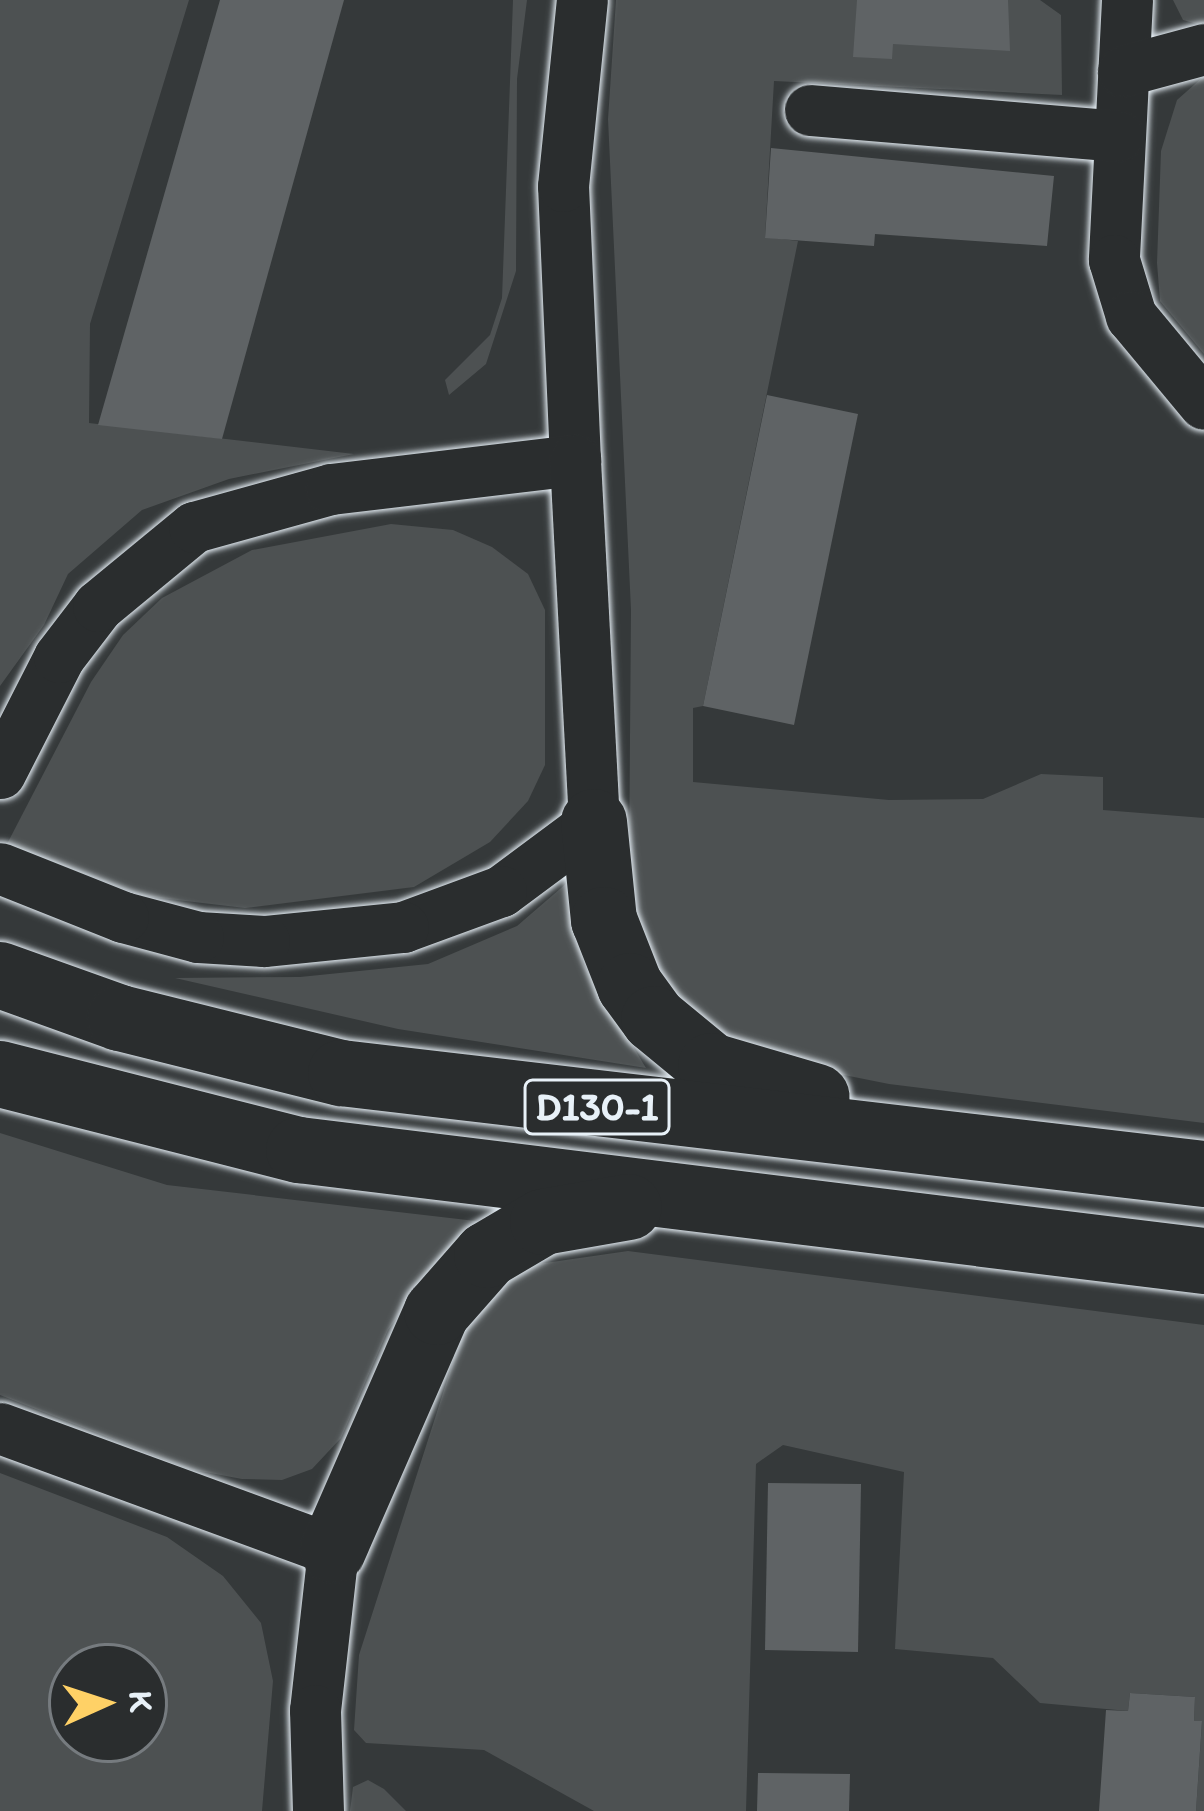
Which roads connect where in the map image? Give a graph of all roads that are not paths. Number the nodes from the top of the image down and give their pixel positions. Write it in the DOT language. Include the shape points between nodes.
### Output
graph roads {
  1 [pos="582,0"];
  2 [pos="1127,0"];
  3 [pos="1204,49"];
  4 [pos="1123,71"];
  5 [pos="810,110"];
  6 [pos="1118,136"];
  7 [pos="1204,404"];
  8 [pos="575,460"];
  9 [pos="0,773"];
  10 [pos="594,821"];
  11 [pos="0,868"];
  12 [pos="2,976"];
  13 [pos="0,1074"];
  14 [pos="1173,1170"];
  15 [pos="790,1205"];
  16 [pos="1135,1250"];
  17 [pos="1204,1261"];
  18 [pos="1204,1272"];
  19 [pos="0,1428"];
  20 [pos="333,1550"];
  21 [pos="318,1811"];
  1 -- 8 [label="street" via="563,186"];
  2 -- 4 [label="street"];
  3 -- 4 [label="street"];
  4 -- 6 [label="street"];
  5 -- 6 [label="street"];
  6 -- 7 [label="street" via="1114,260 1131,316"];
  8 -- 9 [label="street" via="331,489 194,527 98,606 59,657"];
  8 -- 10 [label="street"];
  10 -- 11 [label="street" via="468,909 348,936 198,937"];
  10 -- 14 [label="highway" via="604,920 630,986 682,1048 711,1066 748,1083"];
  12 -- 14 [label="highway, D130-1" via="120,1018 341,1073"];
  13 -- 15 [label="highway, D130-1" via="299,1150"];
  15 -- 16 [label="highway, D130-1"];
  15 -- 20 [label="highway" via="614,1208 543,1222 487,1255 437,1312"];
  16 -- 17 [label="highway, D130-1"];
  16 -- 18 [label="highway"];
  19 -- 20 [label="street"];
  20 -- 21 [label="street" via="315,1710"];
}
